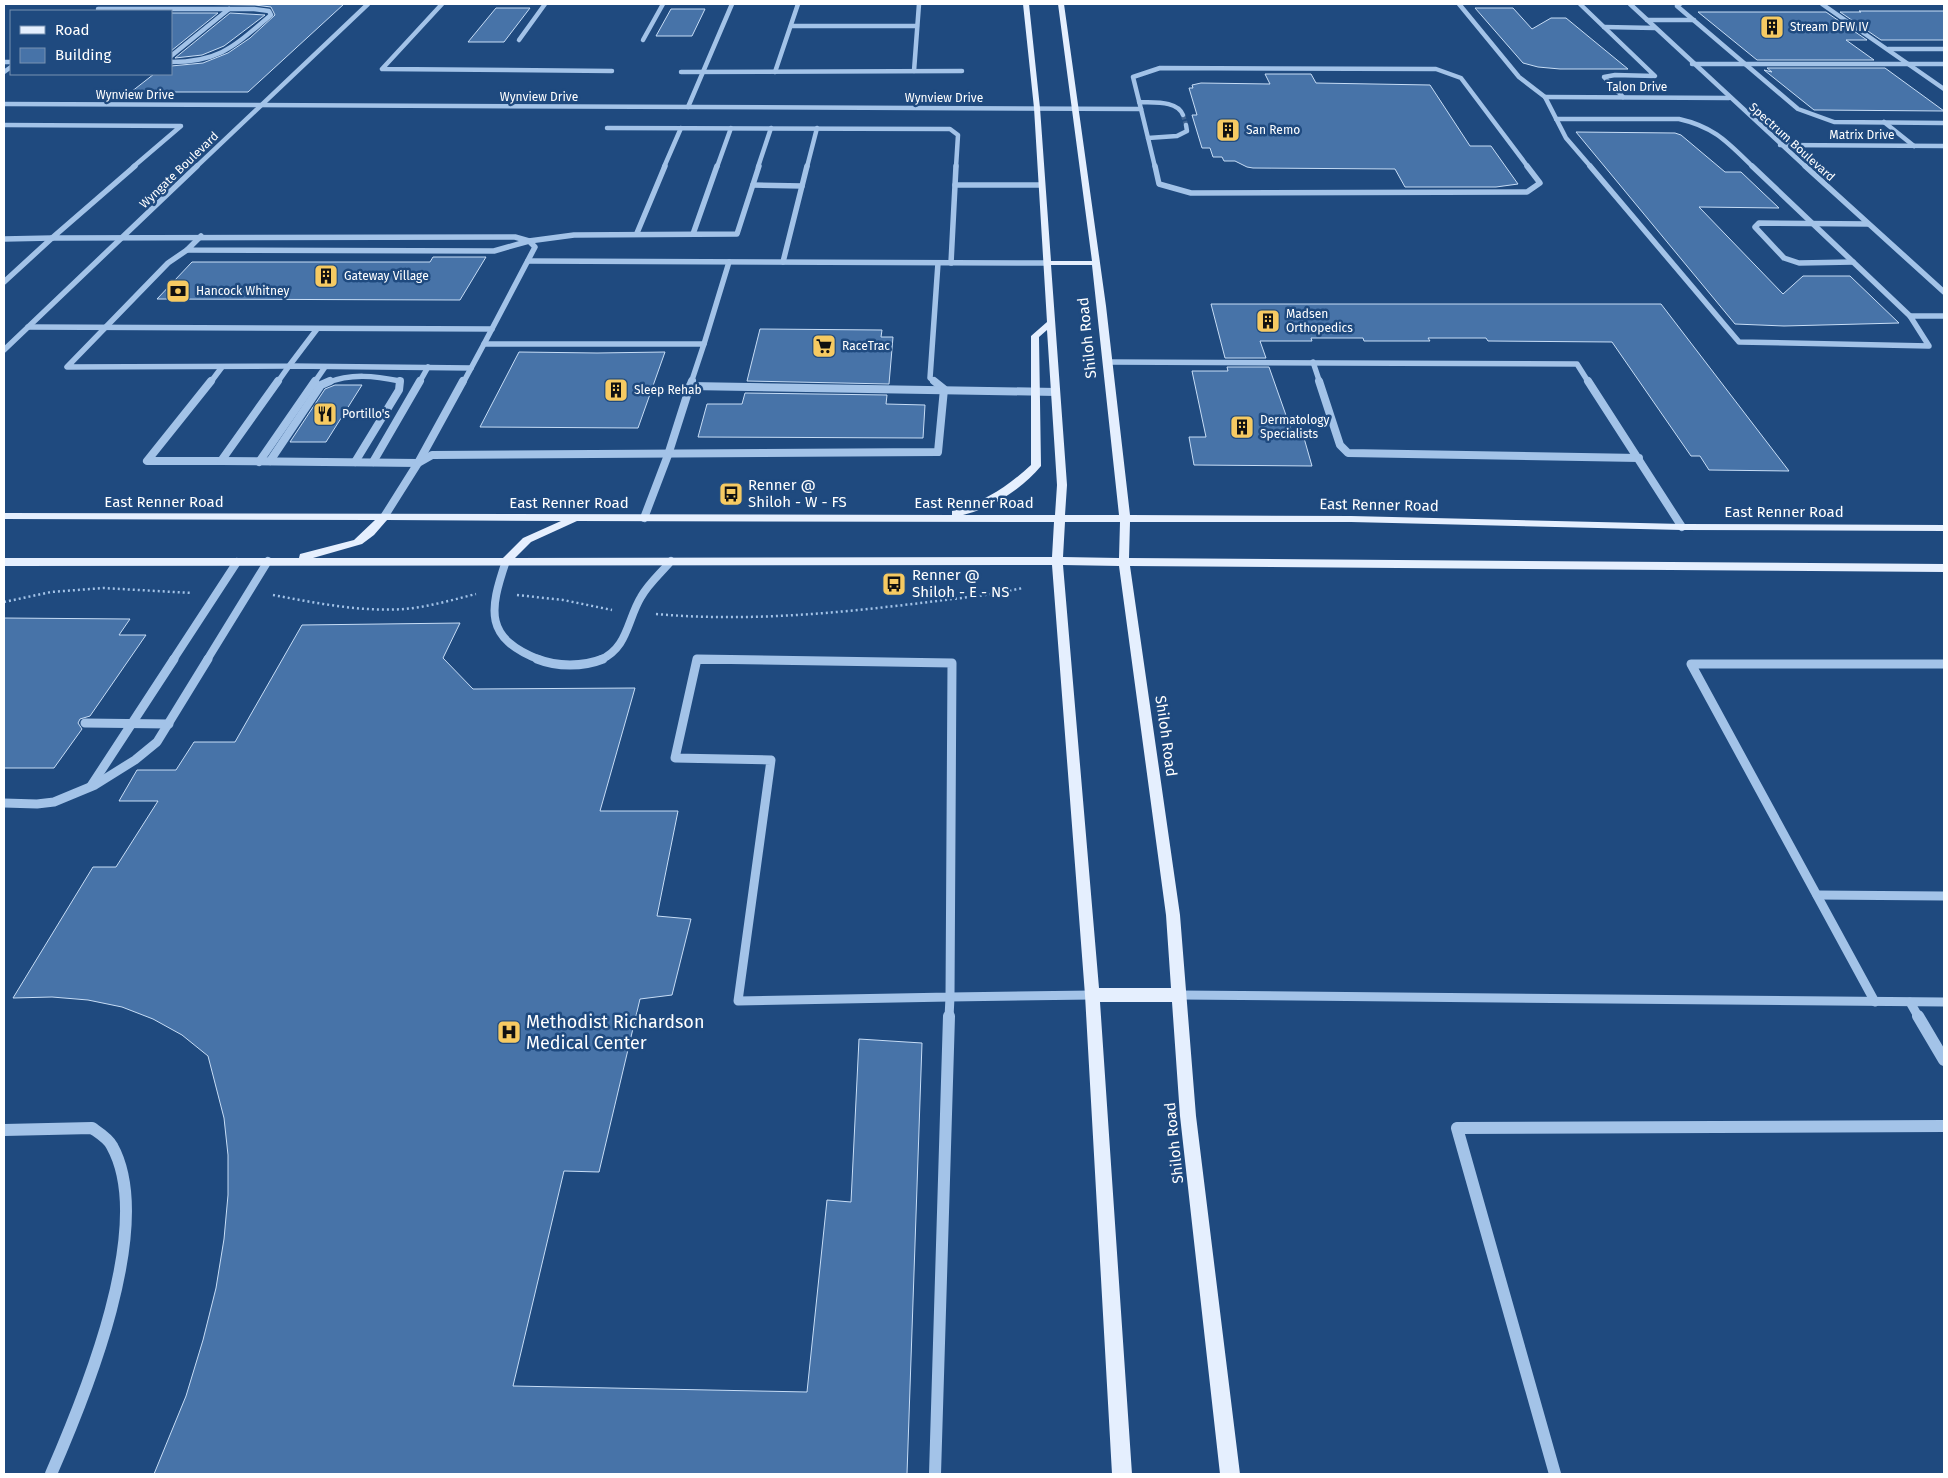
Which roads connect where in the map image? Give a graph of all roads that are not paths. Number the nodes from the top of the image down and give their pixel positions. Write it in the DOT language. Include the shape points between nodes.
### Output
graph roads {
  1 [pos="107,4"];
  2 [pos="368,4"];
  3 [pos="442,4"];
  4 [pos="545,4"];
  5 [pos="663,4"];
  6 [pos="732,4"];
  7 [pos="798,4"];
  8 [pos="919,4"];
  9 [pos="1026,4"];
  10 [pos="1061,4"];
  11 [pos="1459,4"];
  12 [pos="1580,4"];
  13 [pos="1630,4"];
  14 [pos="1680,4"];
  15 [pos="1822,4"];
  16 [pos="229,9"];
  17 [pos="97,10"];
  18 [pos="141,10"];
  19 [pos="1647,20"];
  20 [pos="1694,20"];
  21 [pos="791,26"];
  22 [pos="917,26"];
  23 [pos="1604,27"];
  24 [pos="1655,28"];
  25 [pos="519,40"];
  26 [pos="643,40"];
  27 [pos="1888,49"];
  28 [pos="1944,49"];
  29 [pos="172,55"];
  30 [pos="172,62"];
  31 [pos="1692,64"];
  32 [pos="1745,64"];
  33 [pos="1909,64"];
  34 [pos="1944,64"];
  35 [pos="612,71"];
  36 [pos="914,71"];
  37 [pos="962,71"];
  38 [pos="681,72"];
  39 [pos="703,72"];
  40 [pos="775,72"];
  41 [pos="1944,89"];
  42 [pos="1545,97"];
  43 [pos="1623,97"];
  44 [pos="1728,98"];
  45 [pos="1139,102"];
  46 [pos="4,104"];
  47 [pos="261,106"];
  48 [pos="688,107"];
  49 [pos="1037,108"];
  50 [pos="1075,108"];
  51 [pos="1141,109"];
  52 [pos="1183,115"];
  53 [pos="1556,119"];
  54 [pos="1884,122"];
  55 [pos="1944,123"];
  56 [pos="1186,125"];
  57 [pos="4,126"];
  58 [pos="607,128"];
  59 [pos="682,128"];
  60 [pos="731,128"];
  61 [pos="771,128"];
  62 [pos="817,128"];
  63 [pos="1148,138"];
  64 [pos="1780,145"];
  65 [pos="1915,146"];
  66 [pos="1944,146"];
  67 [pos="752,185"];
  68 [pos="956,185"];
  69 [pos="1042,185"];
  70 [pos="802,186"];
  71 [pos="1812,223"];
  72 [pos="1868,224"];
  73 [pos="636,233"];
  74 [pos="693,234"];
  75 [pos="201,236"];
  76 [pos="52,238"];
  77 [pos="122,238"];
  78 [pos="4,239"];
  79 [pos="529,242"];
  80 [pos="187,250"];
  81 [pos="528,261"];
  82 [pos="729,262"];
  83 [pos="783,262"];
  84 [pos="1853,262"];
  85 [pos="938,263"];
  86 [pos="951,263"];
  87 [pos="1047,263"];
  88 [pos="1096,263"];
  89 [pos="4,282"];
  90 [pos="1944,292"];
  91 [pos="1910,316"];
  92 [pos="1944,316"];
  93 [pos="1051,323"];
  94 [pos="28,327"];
  95 [pos="105,328"];
  96 [pos="317,329"];
  97 [pos="492,329"];
  98 [pos="484,344"];
  99 [pos="704,344"];
  100 [pos="4,350"];
  101 [pos="1108,362"];
  102 [pos="1313,362"];
  103 [pos="289,366"];
  104 [pos="222,367"];
  105 [pos="325,367"];
  106 [pos="428,368"];
  107 [pos="471,368"];
  108 [pos="690,386"];
  109 [pos="944,389"];
  110 [pos="1036,392"];
  111 [pos="1056,392"];
  112 [pos="668,455"];
  113 [pos="1639,458"];
  114 [pos="221,461"];
  115 [pos="270,461"];
  116 [pos="259,462"];
  117 [pos="355,462"];
  118 [pos="373,462"];
  119 [pos="418,463"];
  120 [pos="4,516"];
  121 [pos="384,517"];
  122 [pos="575,518"];
  123 [pos="644,518"];
  124 [pos="924,518"];
  125 [pos="1060,518"];
  126 [pos="1125,519"];
  127 [pos="1682,527"];
  128 [pos="1944,528"];
  129 [pos="268,561"];
  130 [pos="287,561"];
  131 [pos="506,561"];
  132 [pos="671,561"];
  133 [pos="1056,561"];
  134 [pos="4,562"];
  135 [pos="237,562"];
  136 [pos="1124,562"];
  137 [pos="1944,568"];
  138 [pos="1944,664"];
  139 [pos="86,723"];
  140 [pos="131,723"];
  141 [pos="169,724"];
  142 [pos="91,786"];
  143 [pos="4,803"];
  144 [pos="1817,895"];
  145 [pos="1944,896"];
  146 [pos="1092,995"];
  147 [pos="1180,995"];
  148 [pos="950,998"];
  149 [pos="1875,1002"];
  150 [pos="1910,1002"];
  151 [pos="1944,1002"];
  152 [pos="1944,1060"];
  153 [pos="1944,1126"];
  154 [pos="4,1130"];
  155 [pos="51,1474"];
  156 [pos="935,1474"];
  157 [pos="1122,1474"];
  158 [pos="1230,1474"];
  159 [pos="1555,1474"];
  1 -- 17 [label="street"];
  2 -- 47 [label="street, Wyngate Boulevard"];
  3 -- 35 [label="street" via="382,69"];
  4 -- 25 [label="street"];
  5 -- 26 [label="street"];
  6 -- 39 [label="street"];
  7 -- 21 [label="street"];
  8 -- 22 [label="street"];
  9 -- 49 [label="main road"];
  10 -- 50 [label="main road, Shiloh Road"];
  11 -- 42 [label="street" via="1519,77"];
  12 -- 23 [label="street"];
  13 -- 19 [label="street, Spectrum Boulevard"];
  14 -- 20 [label="street" via="1677,6"];
  15 -- 27 [label="street"];
  16 -- 18 [label="street"];
  16 -- 29 [label="street"];
  16 -- 30 [label="street" via="269,11 270,15 214,57"];
  17 -- 18 [label="street"];
  19 -- 20 [label="street"];
  19 -- 24 [label="street, Spectrum Boulevard"];
  20 -- 32 [label="street"];
  21 -- 22 [label="street"];
  21 -- 40 [label="street"];
  22 -- 36 [label="street"];
  23 -- 24 [label="street"];
  23 -- 43 [label="street" via="1655,76 1604,77"];
  24 -- 31 [label="street, Spectrum Boulevard"];
  27 -- 28 [label="street"];
  27 -- 33 [label="street"];
  31 -- 32 [label="street"];
  31 -- 44 [label="street, Spectrum Boulevard"];
  32 -- 33 [label="street"];
  32 -- 54 [label="street" via="1798,109 1834,122"];
  33 -- 34 [label="street"];
  33 -- 41 [label="street"];
  36 -- 37 [label="street"];
  36 -- 40 [label="street"];
  38 -- 39 [label="street"];
  39 -- 40 [label="street"];
  39 -- 48 [label="street"];
  42 -- 43 [label="street, Talon Drive"];
  42 -- 53 [label="street"];
  43 -- 44 [label="street, Talon Drive"];
  44 -- 64 [label="street, Spectrum Boulevard"];
  45 -- 51 [label="street"];
  45 -- 52 [label="street" via="1170,104 1181,110"];
  45 -- 63 [label="street" via="1133,77 1160,68 1436,70 1461,78 1540,183 1527,192 1191,193 1159,184"];
  46 -- 47 [label="street, Wynview Drive"];
  47 -- 48 [label="street, Wynview Drive"];
  47 -- 77 [label="street, Wyngate Boulevard"];
  48 -- 49 [label="street, Wynview Drive"];
  49 -- 50 [label="street, Wynview Drive"];
  49 -- 69 [label="main road"];
  50 -- 51 [label="street, Wynview Drive"];
  50 -- 88 [label="main road, Shiloh Road"];
  51 -- 63 [label="street"];
  53 -- 71 [label="street" via="1679,119 1698,123 1717,133"];
  53 -- 91 [label="street" via="1566,138 1739,342 1929,346"];
  54 -- 55 [label="street"];
  54 -- 65 [label="street"];
  56 -- 63 [label="street" via="1187,131 1177,136"];
  57 -- 76 [label="street" via="181,126"];
  58 -- 59 [label="street"];
  59 -- 60 [label="street"];
  59 -- 73 [label="street"];
  60 -- 61 [label="street"];
  60 -- 74 [label="street"];
  61 -- 62 [label="street"];
  61 -- 67 [label="street"];
  62 -- 68 [label="street" via="950,129 958,135"];
  62 -- 70 [label="street"];
  64 -- 65 [label="street, Matrix Drive"];
  64 -- 72 [label="street, Spectrum Boulevard"];
  65 -- 66 [label="street, Matrix Drive"];
  67 -- 70 [label="street"];
  67 -- 74 [label="street" via="737,234"];
  68 -- 69 [label="street"];
  68 -- 86 [label="street"];
  69 -- 87 [label="main road"];
  70 -- 83 [label="street"];
  71 -- 72 [label="street"];
  71 -- 84 [label="street"];
  71 -- 84 [label="street" via="1759,223 1755,227 1784,258 1799,263"];
  72 -- 90 [label="street, Spectrum Boulevard"];
  73 -- 74 [label="street"];
  73 -- 79 [label="street" via="574,235"];
  75 -- 77 [label="street"];
  75 -- 79 [label="street" via="516,237"];
  75 -- 80 [label="street"];
  76 -- 77 [label="street"];
  76 -- 78 [label="street"];
  76 -- 89 [label="street"];
  77 -- 94 [label="street, Wyngate Boulevard"];
  79 -- 80 [label="street" via="494,251"];
  79 -- 81 [label="street" via="535,247"];
  80 -- 95 [label="street" via="168,263"];
  81 -- 82 [label="street"];
  81 -- 97 [label="street"];
  82 -- 83 [label="street"];
  82 -- 99 [label="street"];
  83 -- 85 [label="street"];
  84 -- 91 [label="street"];
  85 -- 86 [label="street"];
  85 -- 109 [label="street" via="930,378"];
  86 -- 87 [label="street"];
  87 -- 88 [label="main road"];
  87 -- 93 [label="main road"];
  88 -- 101 [label="main road, Shiloh Road"];
  91 -- 92 [label="street"];
  93 -- 110 [label="main road" via="1035,336"];
  93 -- 111 [label="main road"];
  94 -- 95 [label="street"];
  94 -- 100 [label="street, Wyngate Boulevard"];
  95 -- 96 [label="street"];
  95 -- 104 [label="street" via="67,367"];
  96 -- 97 [label="street"];
  96 -- 103 [label="street"];
  97 -- 98 [label="street"];
  98 -- 99 [label="street"];
  98 -- 107 [label="street"];
  99 -- 108 [label="street"];
  101 -- 102 [label="street"];
  101 -- 126 [label="main road, Shiloh Road"];
  102 -- 113 [label="street" via="1577,364"];
  102 -- 113 [label="street" via="1340,445 1348,453"];
  103 -- 104 [label="street"];
  103 -- 105 [label="street"];
  103 -- 114 [label="street"];
  104 -- 114 [label="street" via="147,461"];
  105 -- 106 [label="street"];
  105 -- 116 [label="street"];
  106 -- 107 [label="street"];
  106 -- 118 [label="street"];
  107 -- 119 [label="street"];
  108 -- 109 [label="street"];
  108 -- 112 [label="street"];
  109 -- 110 [label="street"];
  109 -- 112 [label="street" via="938,452"];
  110 -- 111 [label="street"];
  110 -- 124 [label="main road" via="1036,466 1009,491 970,511"];
  111 -- 125 [label="main road" via="1062,485"];
  112 -- 119 [label="street" via="432,455"];
  112 -- 123 [label="street"];
  113 -- 127 [label="street"];
  114 -- 116 [label="street"];
  115 -- 116 [label="street"];
  115 -- 117 [label="street"];
  115 -- 117 [label="street" via="321,385 341,377 378,376 400,381 399,390"];
  117 -- 118 [label="street"];
  118 -- 119 [label="street"];
  119 -- 121 [label="street"];
  120 -- 121 [label="main road, East Renner Road"];
  121 -- 122 [label="main road, East Renner Road"];
  121 -- 130 [label="main road" via="370,534 358,542"];
  122 -- 123 [label="main road, East Renner Road"];
  122 -- 131 [label="main road" via="526,540"];
  123 -- 124 [label="main road, East Renner Road"];
  124 -- 125 [label="main road, East Renner Road"];
  125 -- 126 [label="main road, East Renner Road"];
  125 -- 133 [label="main road"];
  126 -- 127 [label="main road, East Renner Road" via="1360,519"];
  126 -- 136 [label="main road, Shiloh Road"];
  127 -- 128 [label="main road, East Renner Road"];
  129 -- 130 [label="main road"];
  129 -- 135 [label="main road"];
  129 -- 141 [label="street"];
  130 -- 131 [label="main road"];
  131 -- 132 [label="main road"];
  131 -- 132 [label="street" via="493,606 497,627 516,650 547,662 572,665 597,661 616,651 642,596"];
  132 -- 133 [label="main road"];
  133 -- 136 [label="main road"];
  133 -- 146 [label="main road"];
  134 -- 135 [label="main road"];
  135 -- 140 [label="street"];
  136 -- 137 [label="main road"];
  136 -- 147 [label="main road, Shiloh Road" via="1173,915"];
  138 -- 144 [label="street" via="1691,664"];
  139 -- 140 [label="street"];
  140 -- 141 [label="street"];
  140 -- 142 [label="street"];
  141 -- 142 [label="street" via="158,742 136,761"];
  142 -- 143 [label="street" via="53,803"];
  144 -- 145 [label="street"];
  144 -- 149 [label="street"];
  146 -- 147 [label="main road"];
  146 -- 148 [label="street"];
  146 -- 157 [label="main road"];
  147 -- 149 [label="street"];
  147 -- 158 [label="main road, Shiloh Road" via="1188,1116"];
  148 -- 148 [label="street" via="738,1001 771,760 675,758 697,659 952,663"];
  148 -- 156 [label="street"];
  149 -- 150 [label="street"];
  150 -- 151 [label="street"];
  150 -- 152 [label="street"];
  153 -- 159 [label="street" via="1457,1128"];
  154 -- 155 [label="street" via="92,1128 112,1144 124,1184 123,1240 115,1290 85,1392"];
}
